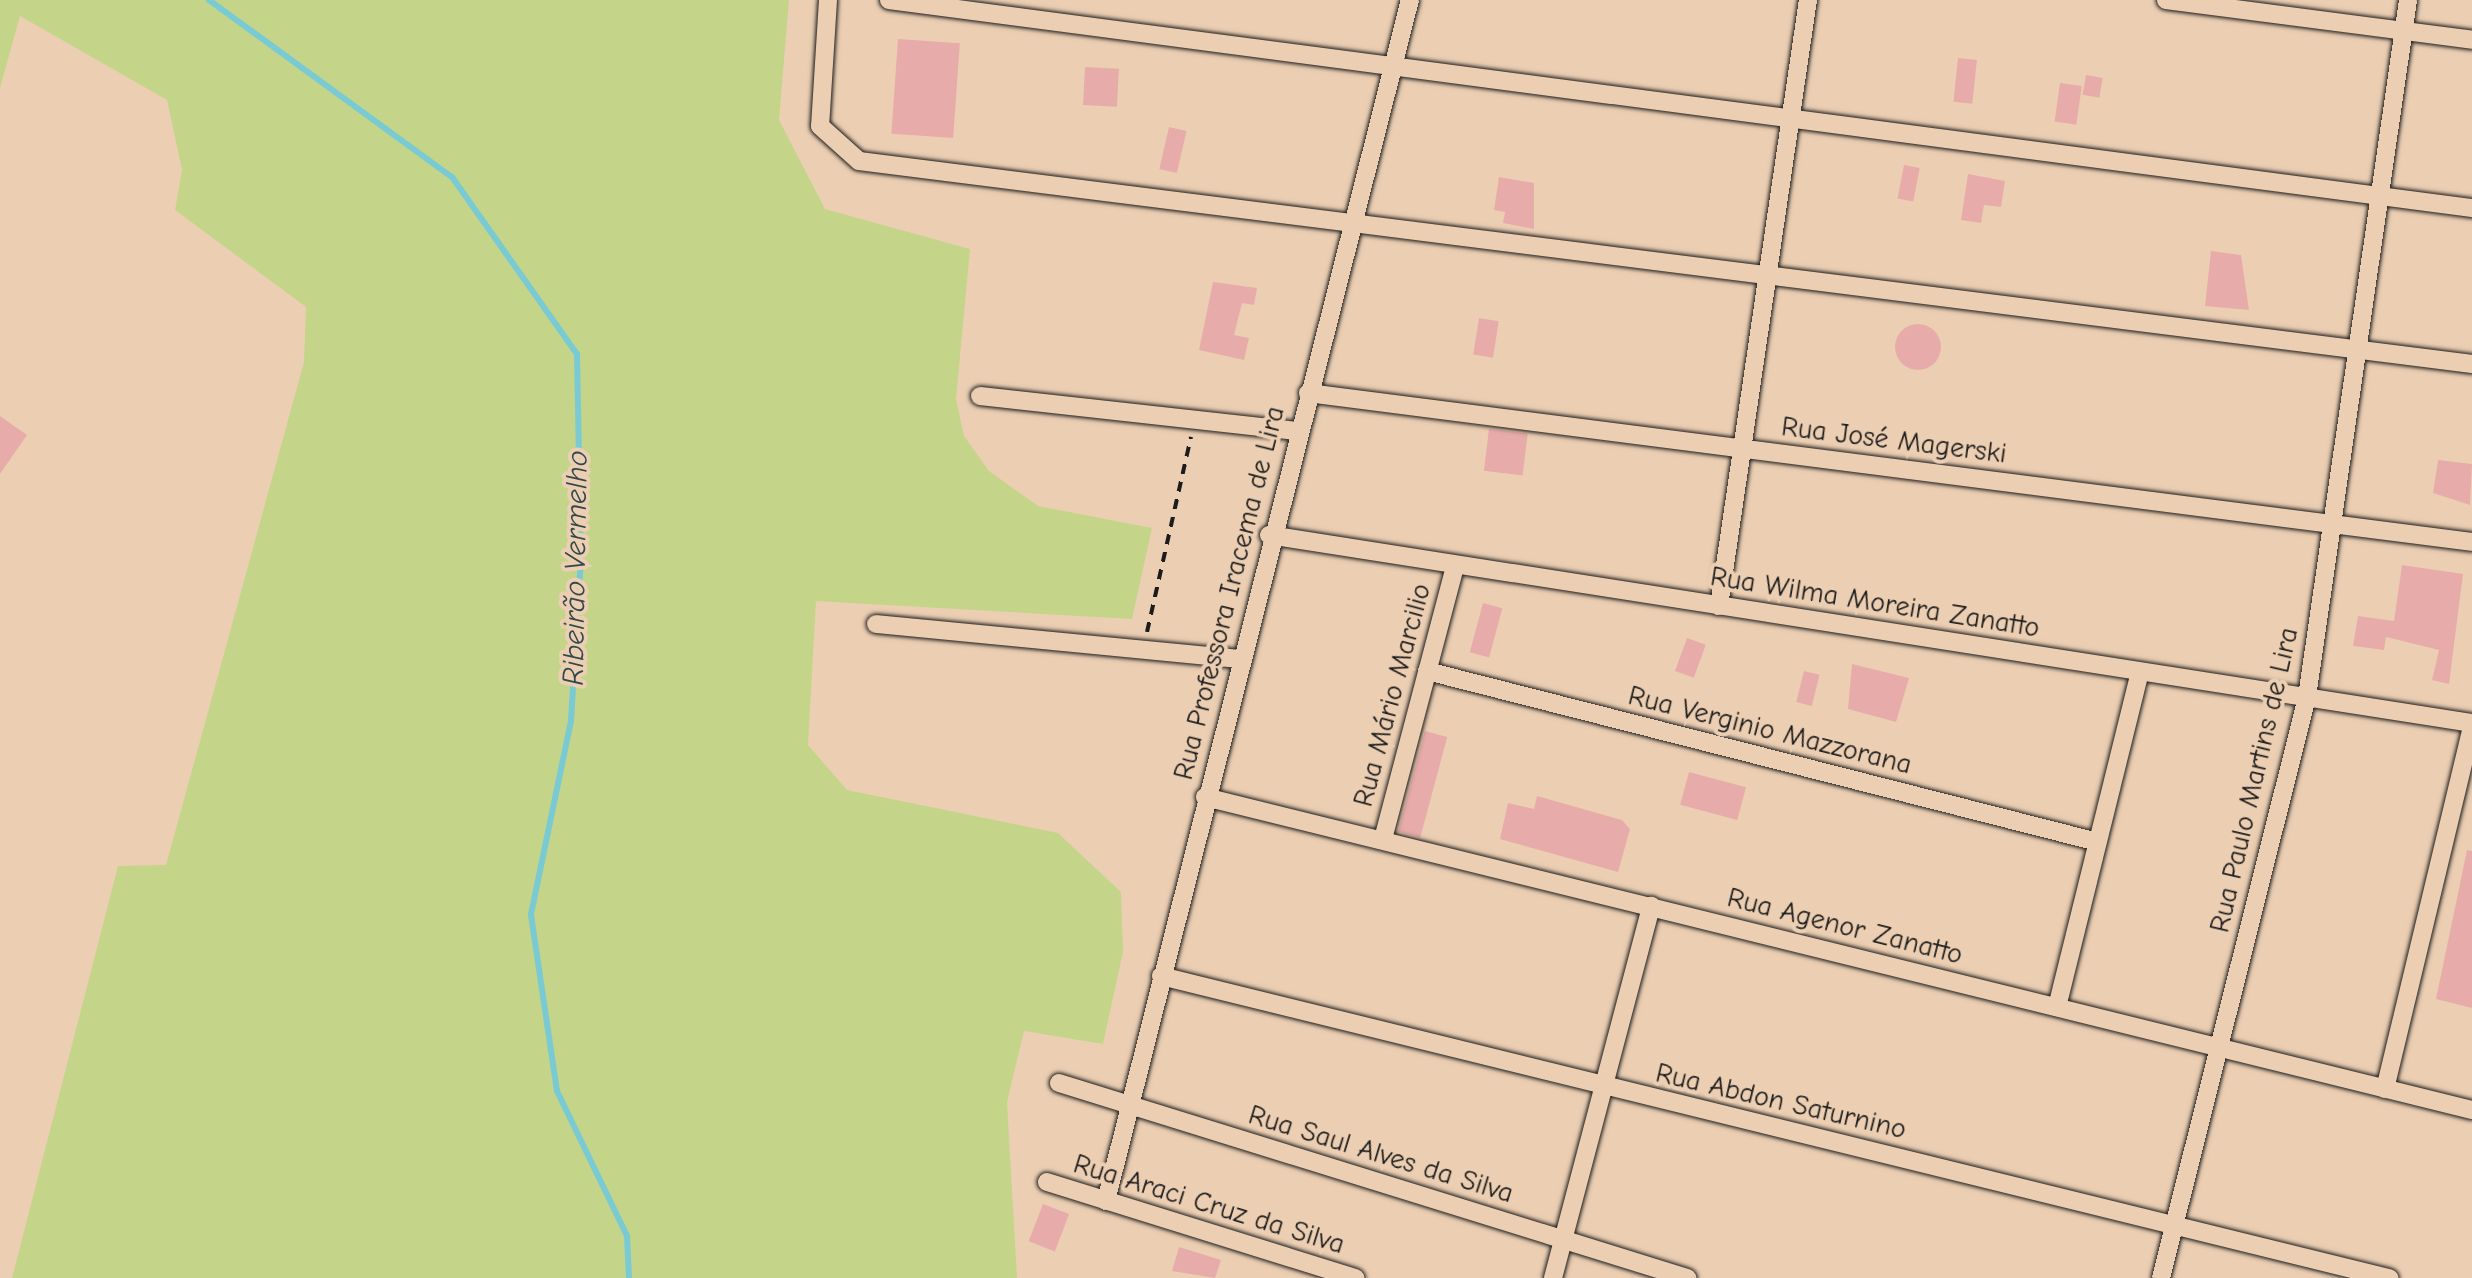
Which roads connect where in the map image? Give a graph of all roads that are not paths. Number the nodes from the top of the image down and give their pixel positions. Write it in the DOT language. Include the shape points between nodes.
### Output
graph roads {
  1 [pos="828,0"];
  2 [pos="889,0"];
  3 [pos="1410,0"];
  4 [pos="1808,0"];
  5 [pos="2166,0"];
  6 [pos="2408,0"];
  7 [pos="2404,31"];
  8 [pos="2472,40"];
  9 [pos="1391,68"];
  10 [pos="1791,123"];
  11 [pos="2380,197"];
  12 [pos="2472,208"];
  13 [pos="1352,224"];
  14 [pos="1769,272"];
  15 [pos="2358,350"];
  16 [pos="2472,364"];
  17 [pos="1308,393"];
  18 [pos="980,396"];
  19 [pos="1297,431"];
  20 [pos="1743,448"];
  21 [pos="2333,524"];
  22 [pos="1269,535"];
  23 [pos="2472,542"];
  24 [pos="1455,566"];
  25 [pos="1719,606"];
  26 [pos="876,624"];
  27 [pos="1238,660"];
  28 [pos="1427,671"];
  29 [pos="2140,672"];
  30 [pos="2308,697"];
  31 [pos="2472,725"];
  32 [pos="1205,798"];
  33 [pos="1383,839"];
  34 [pos="2098,842"];
  35 [pos="1651,906"];
  36 [pos="1161,976"];
  37 [pos="2057,1007"];
  38 [pos="2220,1048"];
  39 [pos="1059,1083"];
  40 [pos="1603,1087"];
  41 [pos="2384,1088"];
  42 [pos="1129,1105"];
  43 [pos="2472,1110"];
  44 [pos="1047,1182"];
  45 [pos="1106,1201"];
  46 [pos="2175,1224"];
  47 [pos="1563,1240"];
  48 [pos="1355,1278"];
  49 [pos="1552,1278"];
  50 [pos="1687,1278"];
  51 [pos="2160,1278"];
  52 [pos="2389,1278"];
  1 -- 13 [label="street" via="820,126 859,161"];
  2 -- 9 [label="street"];
  3 -- 9 [label="street, Rua Professora Iracema de Lira"];
  4 -- 10 [label="street"];
  5 -- 7 [label="street"];
  6 -- 7 [label="street, Rua Paulo Martins de Lira"];
  7 -- 8 [label="street"];
  7 -- 11 [label="street, Rua Paulo Martins de Lira"];
  9 -- 10 [label="street"];
  9 -- 13 [label="street, Rua Professora Iracema de Lira"];
  10 -- 11 [label="street"];
  10 -- 14 [label="street"];
  11 -- 12 [label="street"];
  11 -- 15 [label="street, Rua Paulo Martins de Lira"];
  13 -- 14 [label="street"];
  13 -- 17 [label="street, Rua Professora Iracema de Lira"];
  14 -- 15 [label="street"];
  14 -- 20 [label="street"];
  15 -- 16 [label="street"];
  15 -- 21 [label="street, Rua Paulo Martins de Lira"];
  17 -- 19 [label="street, Rua Professora Iracema de Lira"];
  17 -- 20 [label="street, Rua José Magerski"];
  18 -- 19 [label="street"];
  19 -- 22 [label="street, Rua Professora Iracema de Lira"];
  20 -- 21 [label="street, Rua José Magerski"];
  20 -- 25 [label="street"];
  21 -- 23 [label="street, Rua José Magerski"];
  21 -- 30 [label="street, Rua Paulo Martins de Lira"];
  22 -- 24 [label="street, Rua Wilma Moreira Zanatto"];
  22 -- 27 [label="street, Rua Professora Iracema de Lira"];
  24 -- 25 [label="street, Rua Wilma Moreira Zanatto"];
  24 -- 28 [label="street, Rua Mário Marcilio"];
  25 -- 29 [label="street, Rua Wilma Moreira Zanatto"];
  26 -- 27 [label="street"];
  27 -- 32 [label="street, Rua Professora Iracema de Lira"];
  28 -- 33 [label="street, Rua Mário Marcilio"];
  28 -- 34 [label="street, Rua Verginio Mazzorana"];
  29 -- 30 [label="street, Rua Wilma Moreira Zanatto"];
  29 -- 34 [label="street"];
  30 -- 31 [label="street, Rua Wilma Moreira Zanatto"];
  30 -- 38 [label="street, Rua Paulo Martins de Lira"];
  31 -- 41 [label="street"];
  32 -- 33 [label="street, Rua Agenor Zanatto"];
  32 -- 36 [label="street, Rua Professora Iracema de Lira"];
  33 -- 35 [label="street, Rua Agenor Zanatto"];
  34 -- 37 [label="street"];
  35 -- 37 [label="street, Rua Agenor Zanatto"];
  35 -- 40 [label="street"];
  36 -- 40 [label="street, Rua Abdon Saturnino"];
  36 -- 42 [label="street, Rua Professora Iracema de Lira"];
  37 -- 38 [label="street, Rua Agenor Zanatto"];
  38 -- 41 [label="street, Rua Agenor Zanatto"];
  38 -- 46 [label="street, Rua Paulo Martins de Lira"];
  39 -- 42 [label="street, Rua Saul Alves da Silva"];
  40 -- 46 [label="street, Rua Abdon Saturnino"];
  40 -- 47 [label="street"];
  41 -- 43 [label="street, Rua Agenor Zanatto"];
  42 -- 45 [label="street, Rua Professora Iracema de Lira"];
  42 -- 47 [label="street, Rua Saul Alves da Silva"];
  44 -- 45 [label="street, Rua Araci Cruz da Silva"];
  45 -- 48 [label="street, Rua Araci Cruz da Silva"];
  46 -- 51 [label="street, Rua Paulo Martins de Lira"];
  46 -- 52 [label="street, Rua Abdon Saturnino"];
  47 -- 49 [label="street"];
  47 -- 50 [label="street, Rua Saul Alves da Silva"];
}
